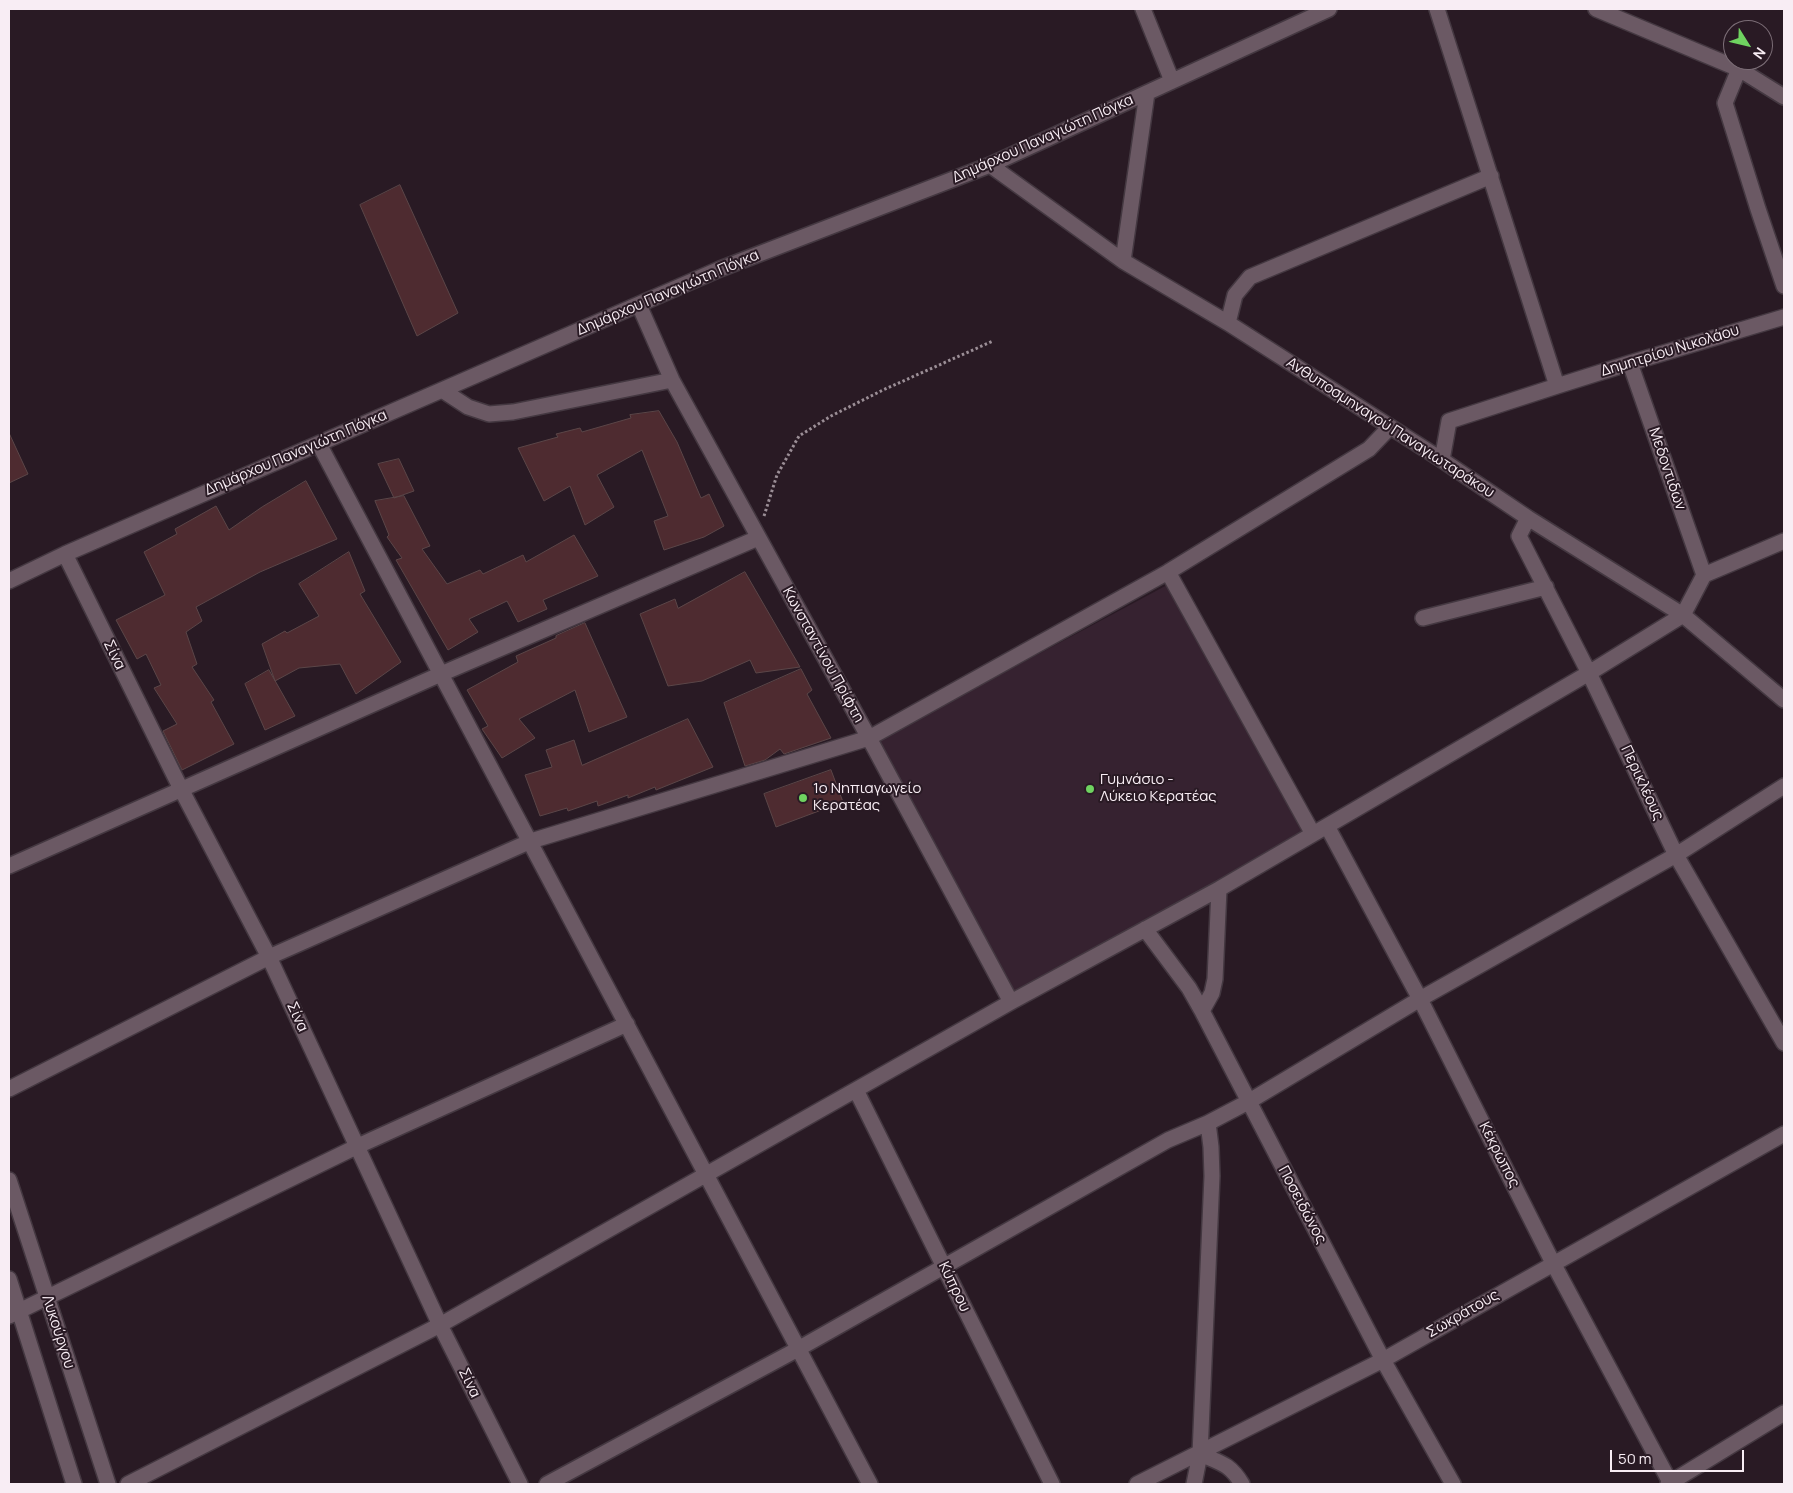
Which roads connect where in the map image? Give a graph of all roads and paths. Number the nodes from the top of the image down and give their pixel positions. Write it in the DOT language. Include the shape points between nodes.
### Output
graph roads {
  1 [pos="1143,9"];
  2 [pos="1329,9"];
  3 [pos="1437,9"];
  4 [pos="1596,9"];
  5 [pos="1723,62"];
  6 [pos="1739,70"];
  7 [pos="1741,70"];
  8 [pos="1172,81"];
  9 [pos="1147,93"];
  10 [pos="1784,97"];
  11 [pos="990,165"];
  12 [pos="1491,176"];
  13 [pos="1123,261"];
  14 [pos="1784,286"];
  15 [pos="639,305"];
  16 [pos="1784,317"];
  17 [pos="1228,323"];
  18 [pos="993,341"];
  19 [pos="1630,362"];
  20 [pos="672,380"];
  21 [pos="1557,386"];
  22 [pos="442,390"];
  23 [pos="1390,427"];
  24 [pos="319,444"];
  25 [pos="1442,460"];
  26 [pos="1528,518"];
  27 [pos="758,538"];
  28 [pos="1784,541"];
  29 [pos="65,554"];
  30 [pos="1168,572"];
  31 [pos="1704,575"];
  32 [pos="9,581"];
  33 [pos="1546,587"];
  34 [pos="1683,615"];
  35 [pos="1423,618"];
  36 [pos="441,674"];
  37 [pos="1589,674"];
  38 [pos="1784,700"];
  39 [pos="869,738"];
  40 [pos="1784,786"];
  41 [pos="181,789"];
  42 [pos="1327,826"];
  43 [pos="1313,834"];
  44 [pos="531,841"];
  45 [pos="1676,855"];
  46 [pos="9,866"];
  47 [pos="1219,888"];
  48 [pos="1145,929"];
  49 [pos="270,957"];
  50 [pos="1420,999"];
  51 [pos="1011,1002"];
  52 [pos="1202,1011"];
  53 [pos="627,1024"];
  54 [pos="1784,1043"];
  55 [pos="9,1089"];
  56 [pos="856,1090"];
  57 [pos="1248,1102"];
  58 [pos="1208,1124"];
  59 [pos="1784,1134"];
  60 [pos="358,1146"];
  61 [pos="706,1175"];
  62 [pos="9,1180"];
  63 [pos="1554,1263"];
  64 [pos="944,1266"];
  65 [pos="9,1279"];
  66 [pos="47,1298"];
  67 [pos="14,1314"];
  68 [pos="440,1325"];
  69 [pos="798,1349"];
  70 [pos="1383,1360"];
  71 [pos="1784,1413"];
  72 [pos="1200,1454"];
  73 [pos="74,1484"];
  74 [pos="108,1484"];
  75 [pos="128,1484"];
  76 [pos="520,1484"];
  77 [pos="546,1484"];
  78 [pos="870,1484"];
  79 [pos="1052,1484"];
  80 [pos="1137,1484"];
  81 [pos="1194,1484"];
  82 [pos="1242,1484"];
  83 [pos="1453,1484"];
  84 [pos="1670,1484"];
  1 -- 8 [label="street"];
  2 -- 8 [label="street, Δημάρχου Παναγιώτη Πόγκα"];
  3 -- 12 [label="street"];
  4 -- 5 [label="street"];
  6 -- 14 [label="street" via="1725,103"];
  7 -- 10 [label="street"];
  8 -- 9 [label="street, Δημάρχου Παναγιώτη Πόγκα"];
  9 -- 11 [label="street, Δημάρχου Παναγιώτη Πόγκα"];
  9 -- 13 [label="street"];
  11 -- 13 [label="street, Ανθυποσμηναγού Παναγιωταράκου"];
  11 -- 15 [label="street, Δημάρχου Παναγιώτη Πόγκα" via="720,269"];
  12 -- 17 [label="street" via="1250,277 1235,295"];
  12 -- 21 [label="street"];
  13 -- 17 [label="street, Ανθυποσμηναγού Παναγιωταράκου"];
  15 -- 20 [label="street, Κωνσταντίνου Πρίφτη"];
  15 -- 22 [label="street, Δημάρχου Παναγιώτη Πόγκα"];
  16 -- 19 [label="street, Δημητρίου Νικολάου"];
  17 -- 23 [label="street, Ανθυποσμηναγού Παναγιωταράκου"];
  18 -- 27 [label="path" via="883,390 799,436 777,475"];
  19 -- 21 [label="street, Δημητρίου Νικολάου"];
  19 -- 31 [label="street, Μεδοντιδων"];
  20 -- 22 [label="street" via="489,414 468,408"];
  20 -- 27 [label="street, Κωνσταντίνου Πρίφτη"];
  21 -- 25 [label="street, Δημητρίου Νικολάου" via="1449,421"];
  22 -- 24 [label="street, Δημάρχου Παναγιώτη Πόγκα"];
  23 -- 25 [label="street, Ανθυποσμηναγού Παναγιωταράκου"];
  23 -- 30 [label="street" via="1370,448"];
  24 -- 29 [label="street, Δημάρχου Παναγιώτη Πόγκα"];
  24 -- 36 [label="street"];
  25 -- 26 [label="street, Ανθυποσμηναγού Παναγιωταράκου"];
  26 -- 33 [label="street, Περικλέους" via="1519,536"];
  26 -- 34 [label="street, Ανθυποσμηναγού Παναγιωταράκου"];
  27 -- 36 [label="street"];
  27 -- 39 [label="street, Κωνσταντίνου Πρίφτη"];
  28 -- 31 [label="street"];
  29 -- 32 [label="street, Δημάρχου Παναγιώτη Πόγκα"];
  29 -- 41 [label="street, Σίνα"];
  30 -- 39 [label="street"];
  30 -- 43 [label="street"];
  31 -- 34 [label="street"];
  33 -- 35 [label="street"];
  33 -- 37 [label="street, Περικλέους"];
  34 -- 37 [label="street"];
  34 -- 38 [label="street, Ανθυποσμηναγού Παναγιωταράκου"];
  36 -- 41 [label="street"];
  36 -- 44 [label="street"];
  37 -- 42 [label="street"];
  37 -- 45 [label="street, Περικλέους"];
  39 -- 44 [label="street"];
  39 -- 51 [label="street, Κωνσταντίνου Πρίφτη"];
  40 -- 45 [label="street"];
  41 -- 46 [label="street"];
  41 -- 49 [label="street, Σίνα"];
  42 -- 43 [label="street"];
  42 -- 50 [label="street, Κέκρωπος"];
  43 -- 47 [label="street"];
  44 -- 49 [label="street"];
  44 -- 53 [label="street"];
  45 -- 50 [label="street"];
  45 -- 54 [label="street, Περικλέους"];
  47 -- 48 [label="street"];
  47 -- 52 [label="street" via="1215,979"];
  48 -- 51 [label="street"];
  48 -- 52 [label="street, Ποσειδώνος"];
  49 -- 55 [label="street"];
  49 -- 60 [label="street, Σίνα"];
  50 -- 57 [label="street"];
  50 -- 63 [label="street, Κέκρωπος"];
  51 -- 56 [label="street"];
  52 -- 57 [label="street, Ποσειδώνος"];
  53 -- 60 [label="street"];
  53 -- 61 [label="street"];
  56 -- 61 [label="street"];
  56 -- 64 [label="street, Κύπρου"];
  57 -- 58 [label="street"];
  57 -- 70 [label="street, Ποσειδώνος"];
  58 -- 64 [label="street" via="1168,1140"];
  58 -- 72 [label="street" via="1212,1176"];
  59 -- 63 [label="street, Σωκράτους"];
  60 -- 66 [label="street"];
  60 -- 68 [label="street, Σίνα"];
  61 -- 68 [label="street"];
  61 -- 69 [label="street"];
  62 -- 66 [label="street, Λυκούργου"];
  63 -- 70 [label="street, Σωκράτους"];
  63 -- 84 [label="street, Κέκρωπος"];
  64 -- 69 [label="street"];
  64 -- 79 [label="street, Κύπρου"];
  65 -- 67 [label="street, Λυκούργου"];
  66 -- 67 [label="street"];
  66 -- 74 [label="street, Λυκούργου"];
  67 -- 73 [label="street, Λυκούργου"];
  68 -- 75 [label="street"];
  68 -- 76 [label="street, Σίνα"];
  69 -- 77 [label="street"];
  69 -- 78 [label="street"];
  70 -- 72 [label="street, Σωκράτους"];
  70 -- 83 [label="street, Ποσειδώνος"];
  71 -- 84 [label="street"];
  72 -- 80 [label="street, Σωκράτους"];
  72 -- 81 [label="street"];
  72 -- 82 [label="street" via="1228,1466"];
}
